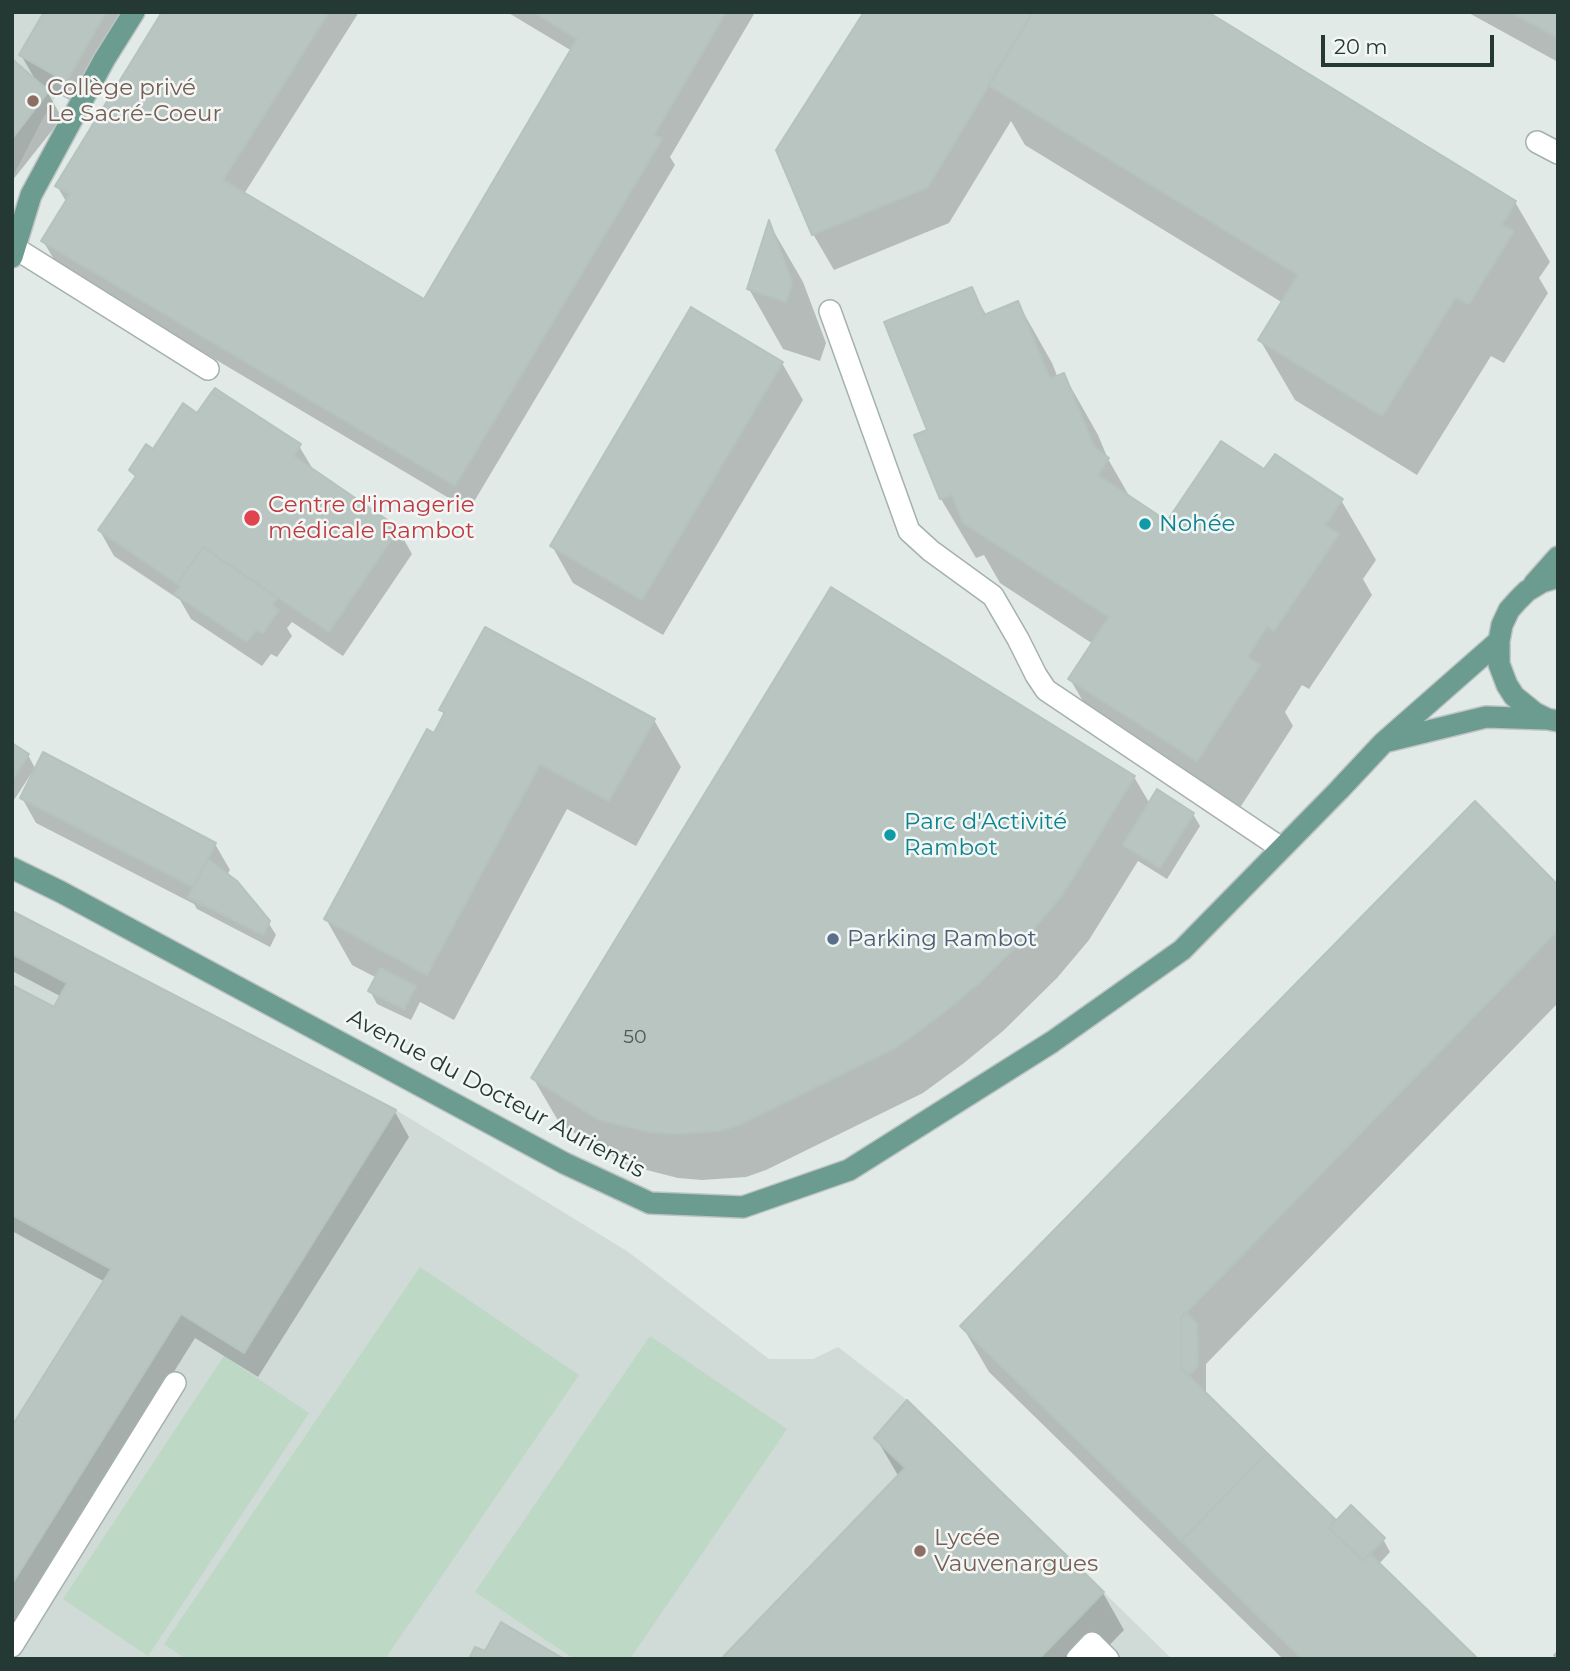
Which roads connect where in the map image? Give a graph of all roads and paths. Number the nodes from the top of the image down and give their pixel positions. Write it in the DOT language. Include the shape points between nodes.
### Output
graph roads {
  1 [pos="134,12"];
  2 [pos="1537,142"];
  3 [pos="1558,153"];
  4 [pos="13,253"];
  5 [pos="830,311"];
  6 [pos="208,369"];
  7 [pos="1558,556"];
  8 [pos="1558,577"];
  9 [pos="1527,591"];
  10 [pos="1499,641"];
  11 [pos="1553,720"];
  12 [pos="1383,743"];
  13 [pos="1281,848"];
  14 [pos="12,868"];
  15 [pos="175,1383"];
  16 [pos="12,1646"];
  17 [pos="1076,1659"];
  18 [pos="1108,1659"];
  1 -- 4 [label="main road" via="31,195"];
  2 -- 3 [label="lane"];
  4 -- 6 [label="lane"];
  5 -- 13 [label="lane" via="909,531 993,596 1046,690"];
  7 -- 9 [label="main road"];
  8 -- 9 [label="main road"];
  9 -- 10 [label="main road" via="1509,610"];
  10 -- 11 [label="main road" via="1499,664 1514,696"];
  10 -- 12 [label="main road, Avenue du Docteur Aurientis"];
  11 -- 12 [label="main road" via="1486,717"];
  12 -- 13 [label="main road, Avenue du Docteur Aurientis"];
  13 -- 14 [label="main road, Avenue du Docteur Aurientis" via="1182,950 1052,1042 849,1170 743,1207 650,1203 564,1163"];
  15 -- 16 [label="lane"];
  17 -- 18 [label="lane" via="1092,1643"];
}
